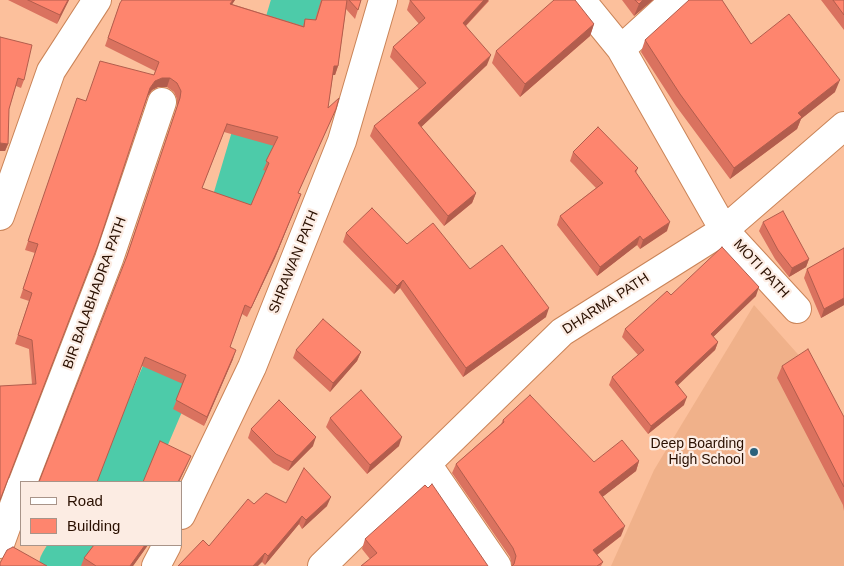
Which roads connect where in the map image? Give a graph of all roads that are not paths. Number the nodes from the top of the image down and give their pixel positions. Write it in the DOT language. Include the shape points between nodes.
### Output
graph roads {
  1 [pos="97,0"];
  2 [pos="383,0"];
  3 [pos="581,0"];
  4 [pos="675,0"];
  5 [pos="621,49"];
  6 [pos="162,102"];
  7 [pos="844,126"];
  8 [pos="0,216"];
  9 [pos="724,230"];
  10 [pos="797,309"];
  11 [pos="427,464"];
  12 [pos="23,481"];
  13 [pos="20,489"];
  14 [pos="182,513"];
  15 [pos="0,544"];
  16 [pos="166,546"];
  17 [pos="156,566"];
  18 [pos="322,566"];
  19 [pos="497,566"];
  1 -- 8 [label="street" via="51,71"];
  2 -- 14 [label="street, SHRAWAN PATH" via="342,141 252,367"];
  3 -- 5 [label="street, MOTI PATH"];
  4 -- 5 [label="street"];
  5 -- 9 [label="street, MOTI PATH"];
  6 -- 12 [label="street, BIR BALABHADRA PATH" via="109,260"];
  7 -- 9 [label="street, DHARMA PATH"];
  9 -- 10 [label="street, MOTI PATH"];
  9 -- 11 [label="street, DHARMA PATH" via="562,332"];
  11 -- 18 [label="street, DHARMA PATH"];
  11 -- 19 [label="street"];
  13 -- 15 [label="street"];
  16 -- 17 [label="street"];
}
